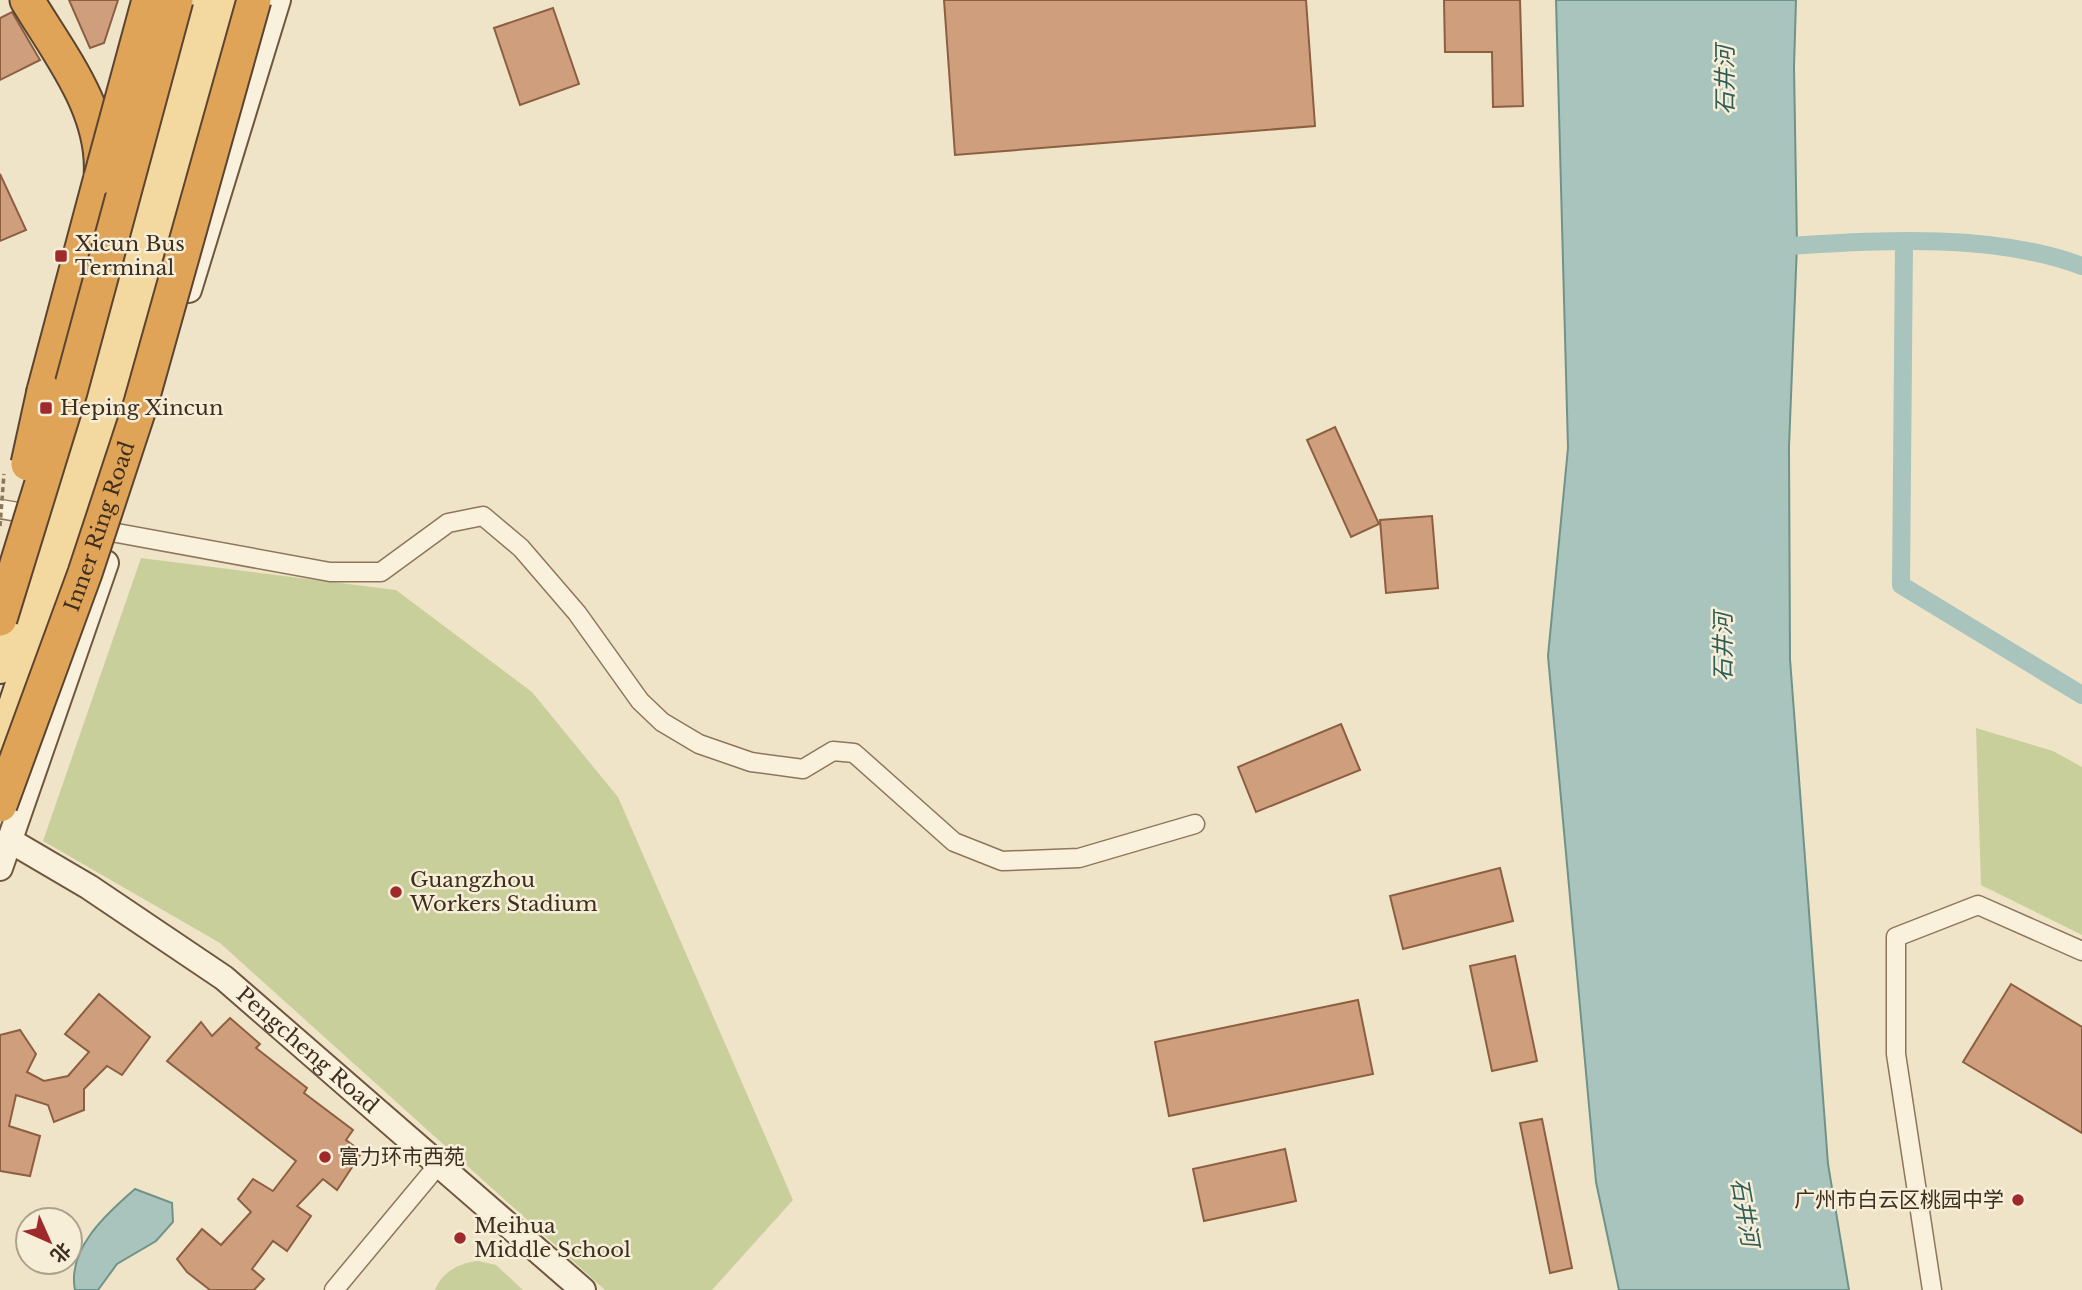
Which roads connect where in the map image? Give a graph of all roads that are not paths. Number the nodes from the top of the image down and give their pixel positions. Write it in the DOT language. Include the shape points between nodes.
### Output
graph roads {
  1 [pos="27,0"];
  2 [pos="149,0"];
  3 [pos="169,0"];
  4 [pos="176,0"];
  5 [pos="203,0"];
  6 [pos="224,0"];
  7 [pos="245,0"];
  8 [pos="254,0"];
  9 [pos="263,0"];
  10 [pos="278,0"];
  11 [pos="186,103"];
  12 [pos="136,134"];
  13 [pos="101,177"];
  14 [pos="136,242"];
  15 [pos="184,269"];
  16 [pos="141,403"];
  17 [pos="72,466"];
  18 [pos="12,511"];
  19 [pos="75,525"];
  20 [pos="116,532"];
  21 [pos="0,580"];
  22 [pos="0,586"];
  23 [pos="0,619"];
  24 [pos="13,668"];
  25 [pos="43,743"];
  26 [pos="0,744"];
  27 [pos="12,802"];
  28 [pos="1195,824"];
  29 [pos="5,840"];
  30 [pos="0,868"];
  31 [pos="2082,951"];
  32 [pos="439,1164"];
  33 [pos="334,1290"];
  34 [pos="583,1290"];
  35 [pos="1932,1290"];
  1 -- 13 [label="highway, bridge" via="89,106 103,157"];
  2 -- 13 [label="highway, bridge"];
  3 -- 12 [label="main road"];
  4 -- 23 [label="highway, bridge" via="70,392"];
  5 -- 11 [label="main road"];
  6 -- 11 [label="main road"];
  7 -- 15 [label="main road"];
  8 -- 16 [label="highway, Inner Ring Road, bridge"];
  9 -- 16 [label="highway, bridge"];
  10 -- 15 [label="main road"];
  11 -- 14 [label="main road"];
  11 -- 19 [label="main road" via="109,416"];
  12 -- 14 [label="main road"];
  12 -- 18 [label="main road" via="84,320"];
  13 -- 22 [label="highway, bridge" via="44,391"];
  14 -- 17 [label="main road"];
  15 -- 19 [label="main road" via="120,444"];
  15 -- 20 [label="main road"];
  16 -- 27 [label="highway, Inner Ring Road, bridge"];
  17 -- 18 [label="main road"];
  17 -- 24 [label="main road"];
  18 -- 21 [label="main road"];
  19 -- 20 [label="street"];
  19 -- 24 [label="main road"];
  20 -- 25 [label="main road"];
  20 -- 28 [label="street" via="330,572 381,572 448,523 483,516 521,548 577,613 640,701 662,722 699,744 751,762 803,769 833,751 855,753 954,842 1002,861 1079,858"];
  24 -- 25 [label="main road"];
  24 -- 26 [label="main road"];
  25 -- 27 [label="main road"];
  27 -- 29 [label="main road"];
  29 -- 30 [label="main road"];
  29 -- 32 [label="main road, Pengcheng Road" via="124,909 224,978"];
  31 -- 35 [label="street" via="1978,905 1896,937 1896,1054"];
  32 -- 33 [label="street"];
  32 -- 34 [label="main road, Pengcheng Road"];
}
